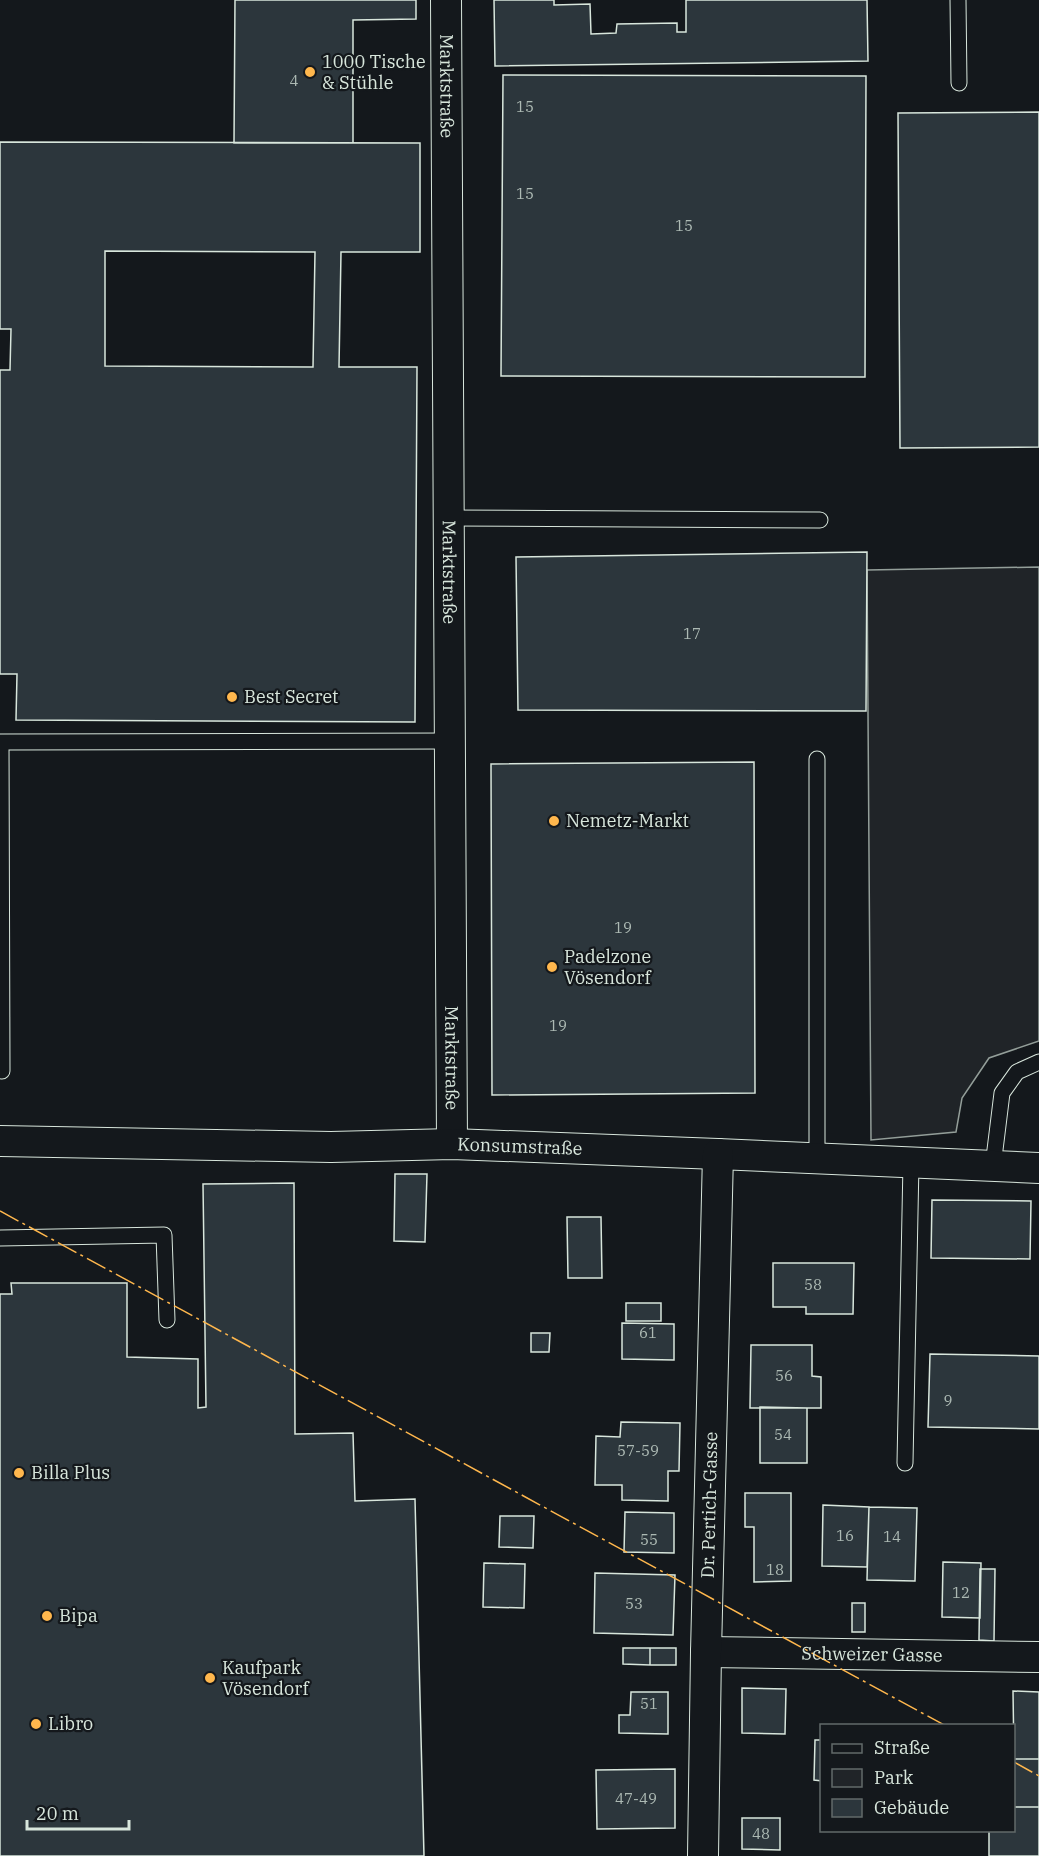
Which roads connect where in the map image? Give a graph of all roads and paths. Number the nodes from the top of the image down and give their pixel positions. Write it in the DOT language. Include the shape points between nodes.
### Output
graph roads {
  1 [pos="446,0"];
  2 [pos="958,0"];
  3 [pos="959,82"];
  4 [pos="448,518"];
  5 [pos="820,520"];
  6 [pos="450,741"];
  7 [pos="818,759"];
  8 [pos="1039,1062"];
  9 [pos="2,1071"];
  10 [pos="0,1141"];
  11 [pos="452,1144"];
  12 [pos="718,1154"];
  13 [pos="817,1158"];
  14 [pos="911,1163"];
  15 [pos="993,1166"];
  16 [pos="1039,1168"];
  17 [pos="0,1238"];
  18 [pos="167,1320"];
  19 [pos="905,1462"];
  20 [pos="706,1652"];
  21 [pos="1039,1657"];
  22 [pos="703,1856"];
  1 -- 4 [label="street, Marktstraße"];
  2 -- 3 [label="lane"];
  4 -- 5 [label="lane"];
  4 -- 6 [label="street, Marktstraße"];
  6 -- 9 [label="lane" via="1,742"];
  6 -- 11 [label="street, Marktstraße"];
  7 -- 13 [label="lane"];
  8 -- 15 [label="lane" via="1017,1072 1002,1093"];
  10 -- 11 [label="street, Konsumstraße" via="331,1147"];
  11 -- 12 [label="street, Konsumstraße"];
  12 -- 13 [label="street, Konsumstraße"];
  12 -- 20 [label="street, Dr. Pertich-Gasse"];
  13 -- 14 [label="street, Konsumstraße"];
  14 -- 15 [label="street, Konsumstraße"];
  14 -- 19 [label="lane"];
  15 -- 16 [label="street, Konsumstraße"];
  17 -- 18 [label="lane" via="164,1234"];
  20 -- 21 [label="street, Schweizer Gasse"];
  20 -- 22 [label="street, Dr. Pertich-Gasse"];
}
